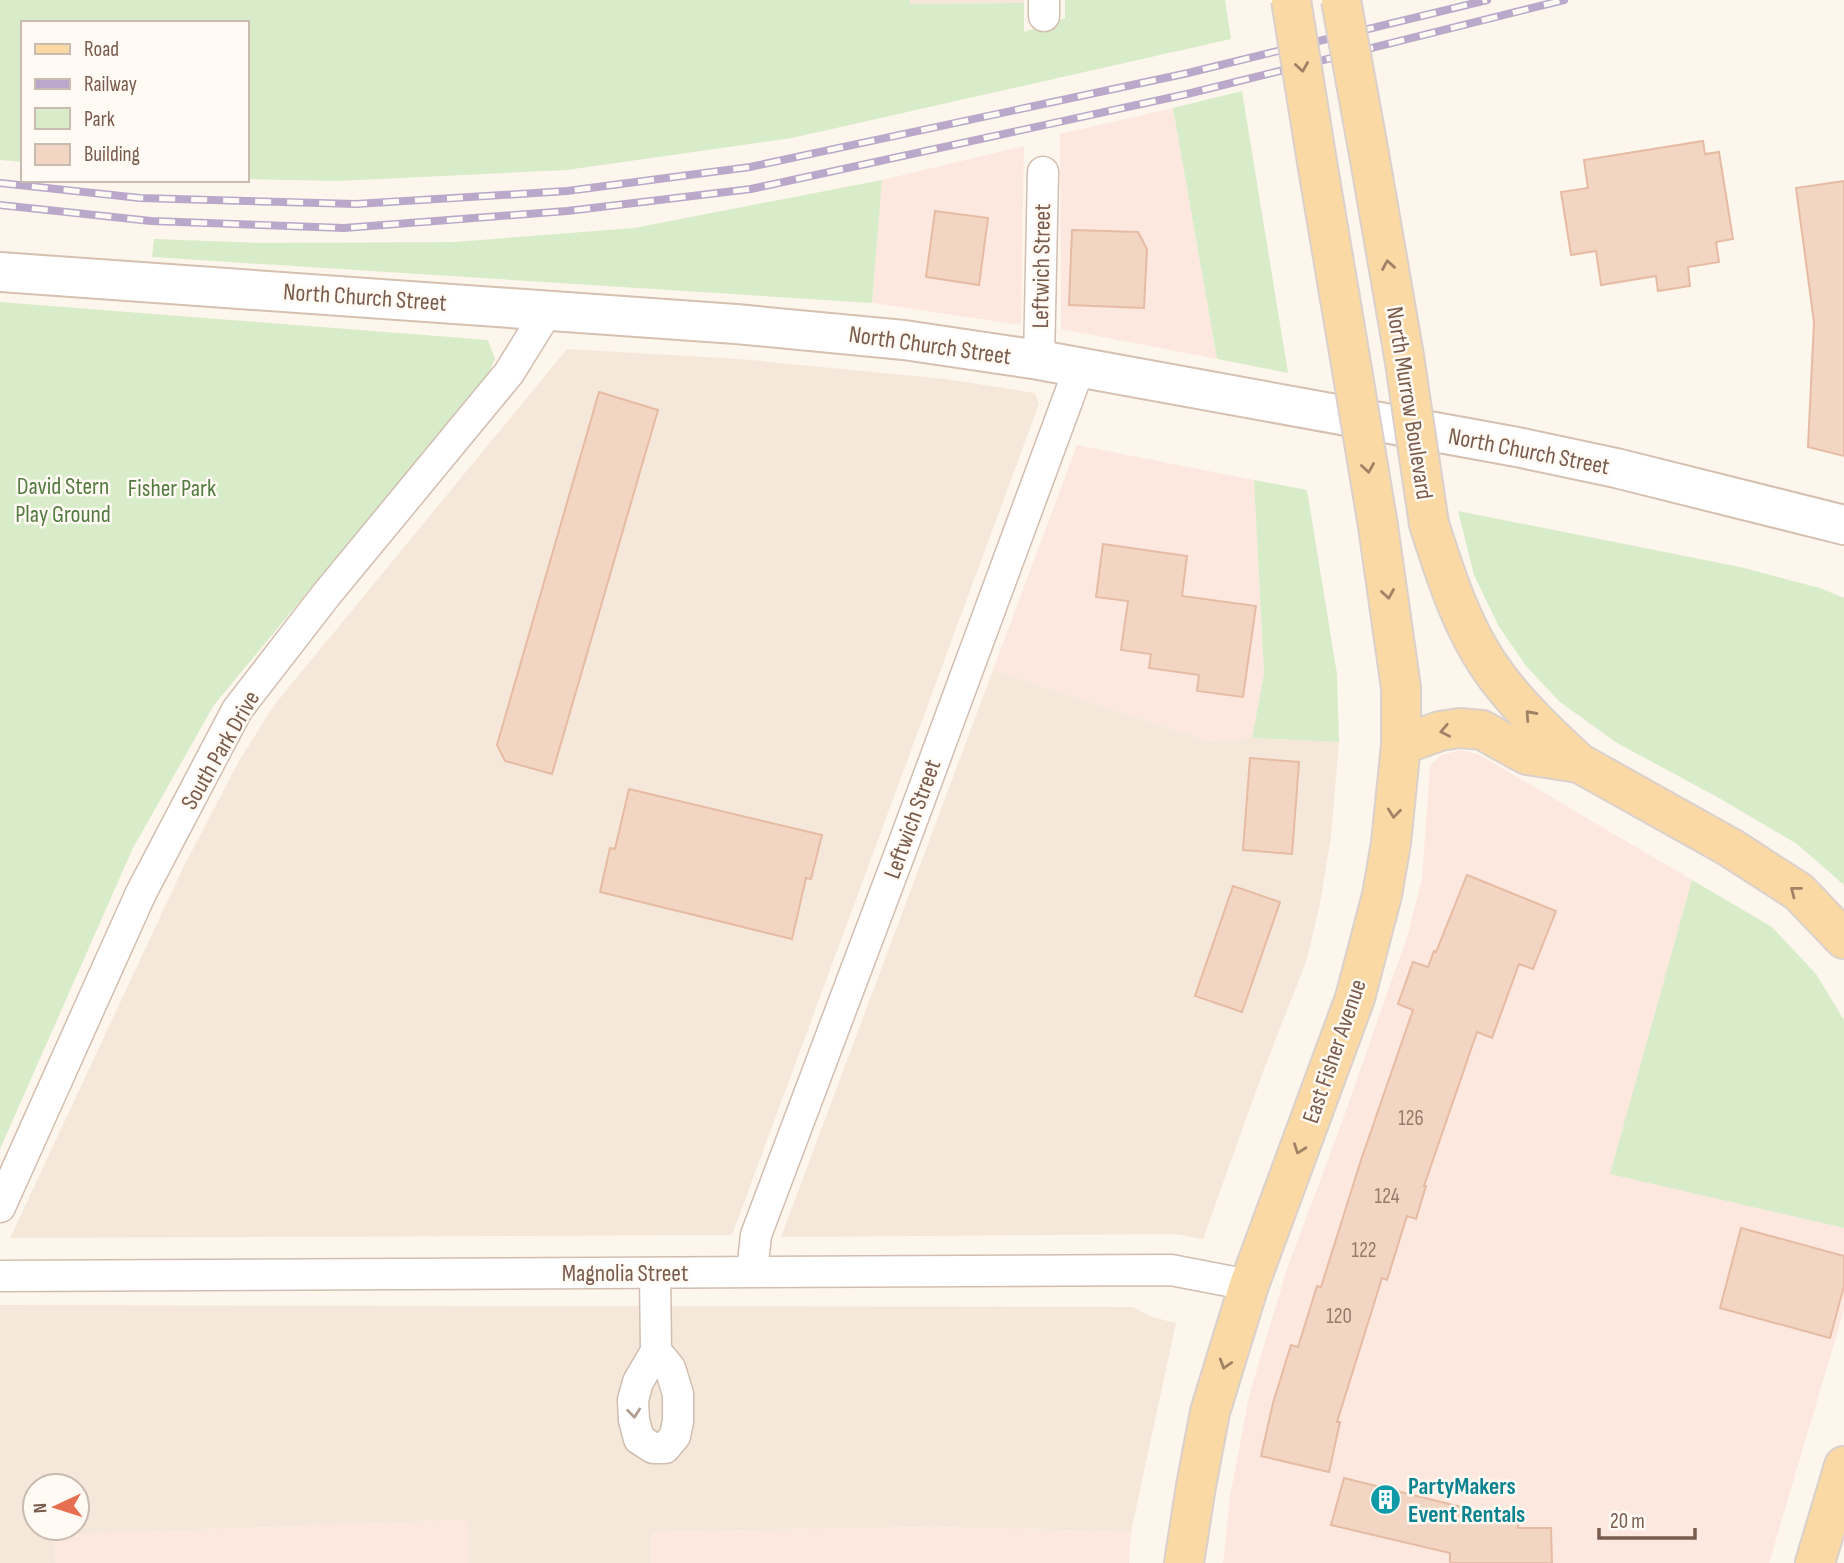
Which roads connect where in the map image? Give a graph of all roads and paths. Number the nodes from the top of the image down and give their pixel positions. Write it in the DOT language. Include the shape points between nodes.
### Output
graph roads {
  1 [pos="1291,0"];
  2 [pos="1341,0"];
  3 [pos="1043,172"];
  4 [pos="0,272"];
  5 [pos="548,310"];
  6 [pos="1039,360"];
  7 [pos="1079,369"];
  8 [pos="1844,525"];
  9 [pos="1401,746"];
  10 [pos="1580,762"];
  11 [pos="1844,939"];
  12 [pos="0,1208"];
  13 [pos="751,1271"];
  14 [pos="655,1273"];
  15 [pos="0,1276"];
  16 [pos="1249,1285"];
  17 [pos="656,1351"];
  18 [pos="1844,1465"];
  19 [pos="1184,1563"];
  20 [pos="1815,1563"];
  1 -- 9 [label="main road, East Fisher Avenue, one-way, bridge" via="1378,526 1401,688"];
  10 -- 2 [label="main road, North Murrow Boulevard, one-way, bridge" via="1535,722 1496,676 1466,626 1429,524"];
  3 -- 6 [label="street, Leftwich Street"];
  4 -- 5 [label="street, North Church Street"];
  5 -- 6 [label="street, North Church Street" via="904,340"];
  5 -- 12 [label="street, South Park Drive" via="509,373 326,594 237,710 141,893"];
  6 -- 7 [label="street, North Church Street"];
  7 -- 8 [label="street, North Church Street" via="1583,460"];
  7 -- 13 [label="street, Leftwich Street" via="756,1235"];
  10 -- 9 [label="main road, one-way" via="1527,755 1482,730 1460,728"];
  9 -- 16 [label="main road, East Fisher Avenue, one-way" via="1382,895 1355,998"];
  11 -- 10 [label="main road, one-way" via="1798,892"];
  13 -- 14 [label="street, Magnolia Street"];
  13 -- 16 [label="street, Magnolia Street" via="1171,1270"];
  14 -- 15 [label="street, Magnolia Street"];
  14 -- 17 [label="street"];
  16 -- 19 [label="main road, East Fisher Avenue, one-way" via="1210,1412"];
  18 -- 20 [label="main road"];
}
